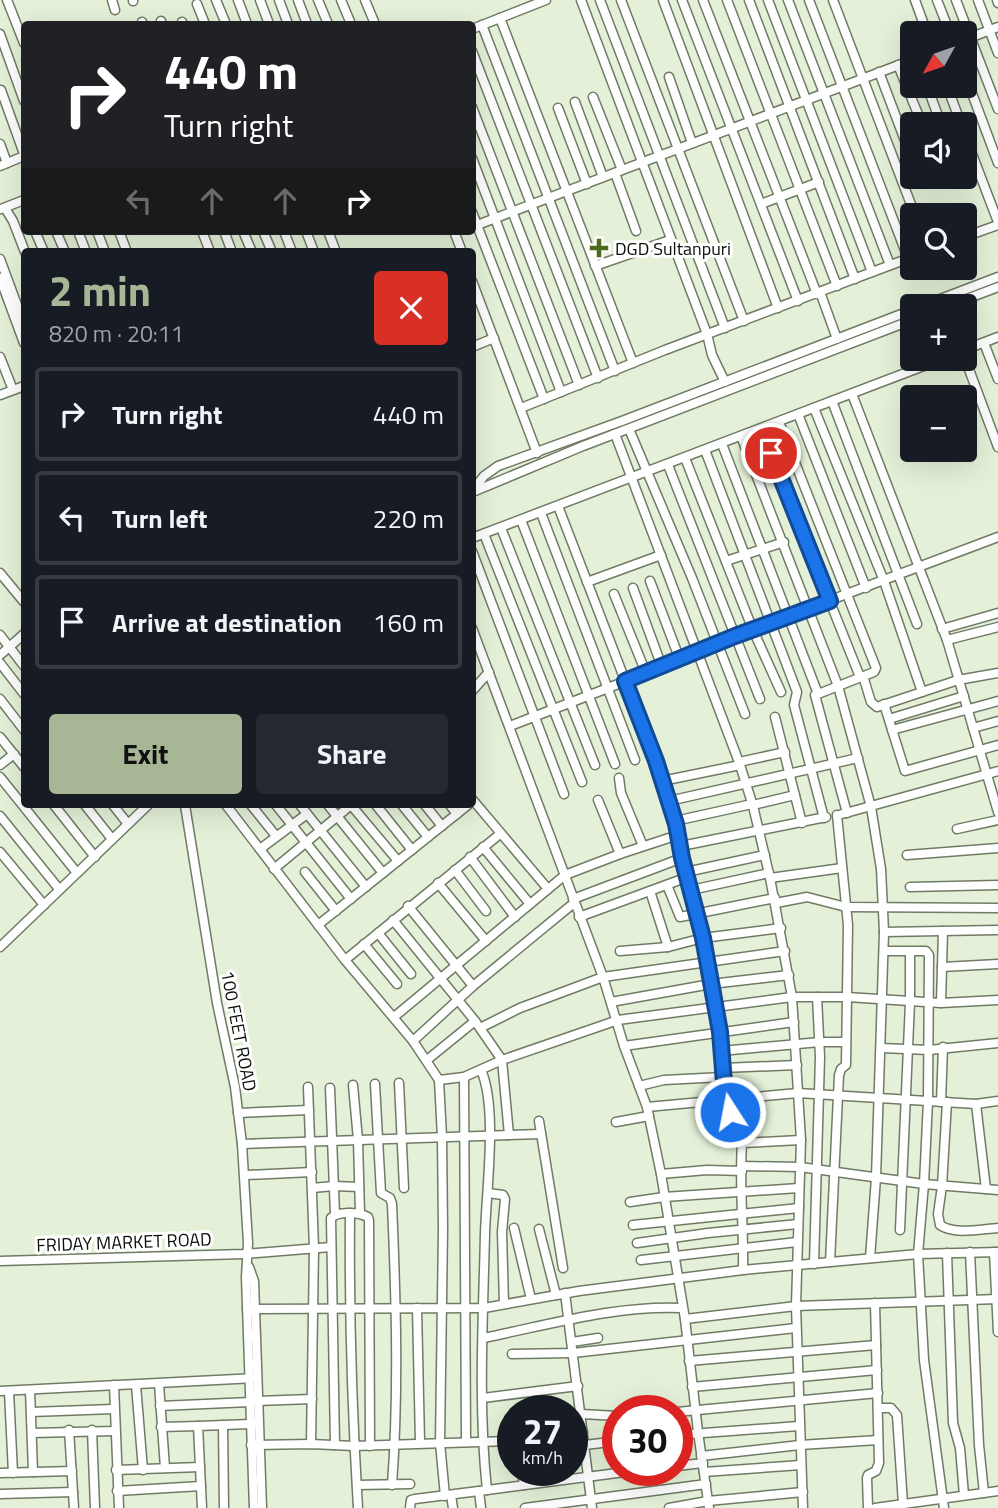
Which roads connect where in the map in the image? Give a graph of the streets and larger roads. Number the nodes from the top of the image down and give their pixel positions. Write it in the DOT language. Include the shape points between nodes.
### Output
graph roads {
  1 [pos="7,0"];
  2 [pos="112,0"];
  3 [pos="216,0"];
  4 [pos="238,0"];
  5 [pos="260,0"];
  6 [pos="279,0"];
  7 [pos="298,0"];
  8 [pos="318,0"];
  9 [pos="341,0"];
  10 [pos="365,0"];
  11 [pos="546,0"];
  12 [pos="581,0"];
  13 [pos="600,0"];
  14 [pos="621,0"];
  15 [pos="663,0"];
  16 [pos="682,0"];
  17 [pos="704,0"];
  18 [pos="727,0"];
  19 [pos="749,0"];
  20 [pos="768,0"];
  21 [pos="788,0"];
  22 [pos="809,0"];
  23 [pos="833,0"];
  24 [pos="915,0"];
  25 [pos="937,0"];
  26 [pos="956,0"];
  27 [pos="978,0"];
  28 [pos="197,4"];
  29 [pos="115,10"];
  30 [pos="500,18"];
  31 [pos="204,21"];
  32 [pos="225,21"];
  33 [pos="246,21"];
  34 [pos="267,21"];
  35 [pos="287,21"];
  36 [pos="306,21"];
  37 [pos="327,21"];
  38 [pos="350,21"];
  39 [pos="374,21"];
  40 [pos="923,21"];
  41 [pos="945,21"];
  42 [pos="962,21"];
  43 [pos="482,25"];
  44 [pos="476,27"];
  45 [pos="994,28"];
  46 [pos="0,34"];
  47 [pos="21,35"];
  48 [pos="977,35"];
  49 [pos="998,53"];
  50 [pos="476,61"];
  51 [pos="977,62"];
  52 [pos="898,65"];
  53 [pos="879,72"];
  54 [pos="669,77"];
  55 [pos="862,79"];
  56 [pos="842,86"];
  57 [pos="1,90"];
  58 [pos="21,93"];
  59 [pos="823,93"];
  60 [pos="593,97"];
  61 [pos="974,98"];
  62 [pos="806,100"];
  63 [pos="575,102"];
  64 [pos="791,106"];
  65 [pos="558,108"];
  66 [pos="998,109"];
  67 [pos="917,112"];
  68 [pos="771,113"];
  69 [pos="476,117"];
  70 [pos="752,121"];
  71 [pos="900,127"];
  72 [pos="732,128"];
  73 [pos="714,135"];
  74 [pos="692,143"];
  75 [pos="0,144"];
  76 [pos="21,147"];
  77 [pos="679,149"];
  78 [pos="661,155"];
  79 [pos="21,156"];
  80 [pos="642,163"];
  81 [pos="998,163"];
  82 [pos="4,164"];
  83 [pos="977,167"];
  84 [pos="476,168"];
  85 [pos="618,172"];
  86 [pos="603,177"];
  87 [pos="819,182"];
  88 [pos="587,184"];
  89 [pos="800,189"];
  90 [pos="568,191"];
  91 [pos="780,197"];
  92 [pos="548,198"];
  93 [pos="21,203"];
  94 [pos="910,203"];
  95 [pos="532,204"];
  96 [pos="761,204"];
  97 [pos="2,208"];
  98 [pos="514,211"];
  99 [pos="496,218"];
  100 [pos="998,224"];
  101 [pos="476,226"];
  102 [pos="476,229"];
  103 [pos="636,231"];
  104 [pos="977,232"];
  105 [pos="900,233"];
  106 [pos="670,240"];
  107 [pos="23,248"];
  108 [pos="0,259"];
  109 [pos="900,262"];
  110 [pos="890,265"];
  111 [pos="595,266"];
  112 [pos="872,272"];
  113 [pos="998,277"];
  114 [pos="0,278"];
  115 [pos="855,279"];
  116 [pos="837,286"];
  117 [pos="998,287"];
  118 [pos="2,289"];
  119 [pos="476,291"];
  120 [pos="818,293"];
  121 [pos="965,294"];
  122 [pos="976,294"];
  123 [pos="798,301"];
  124 [pos="778,308"];
  125 [pos="900,314"];
  126 [pos="21,316"];
  127 [pos="744,321"];
  128 [pos="900,325"];
  129 [pos="725,328"];
  130 [pos="707,334"];
  131 [pos="21,336"];
  132 [pos="998,337"];
  133 [pos="494,338"];
  134 [pos="837,338"];
  135 [pos="984,343"];
  136 [pos="476,345"];
  137 [pos="977,345"];
  138 [pos="0,357"];
  139 [pos="633,363"];
  140 [pos="615,371"];
  141 [pos="912,371"];
  142 [pos="970,371"];
  143 [pos="598,377"];
  144 [pos="998,379"];
  145 [pos="725,382"];
  146 [pos="579,385"];
  147 [pos="21,387"];
  148 [pos="13,390"];
  149 [pos="561,392"];
  150 [pos="852,394"];
  151 [pos="0,395"];
  152 [pos="544,399"];
  153 [pos="832,401"];
  154 [pos="521,408"];
  155 [pos="814,408"];
  156 [pos="798,414"];
  157 [pos="779,422"];
  158 [pos="629,429"];
  159 [pos="761,429"];
  160 [pos="615,434"];
  161 [pos="741,436"];
  162 [pos="722,444"];
  163 [pos="998,447"];
  164 [pos="705,450"];
  165 [pos="537,453"];
  166 [pos="685,458"];
  167 [pos="668,465"];
  168 [pos="649,472"];
  169 [pos="633,478"];
  170 [pos="476,486"];
  171 [pos="476,489"];
  172 [pos="558,506"];
  173 [pos="541,513"];
  174 [pos="521,520"];
  175 [pos="501,528"];
  176 [pos="484,534"];
  177 [pos="476,537"];
  178 [pos="998,537"];
  179 [pos="784,542"];
  180 [pos="763,550"];
  181 [pos="661,555"];
  182 [pos="745,555"];
  183 [pos="726,561"];
  184 [pos="476,562"];
  185 [pos="920,567"];
  186 [pos="0,573"];
  187 [pos="899,575"];
  188 [pos="650,581"];
  189 [pos="884,581"];
  190 [pos="587,582"];
  191 [pos="633,588"];
  192 [pos="866,588"];
  193 [pos="614,594"];
  194 [pos="847,595"];
  195 [pos="21,598"];
  196 [pos="830,601"];
  197 [pos="808,608"];
  198 [pos="998,613"];
  199 [pos="787,617"];
  200 [pos="771,624"];
  201 [pos="917,624"];
  202 [pos="998,627"];
  203 [pos="942,629"];
  204 [pos="752,630"];
  205 [pos="0,635"];
  206 [pos="735,636"];
  207 [pos="21,638"];
  208 [pos="476,638"];
  209 [pos="947,640"];
  210 [pos="716,644"];
  211 [pos="10,647"];
  212 [pos="698,651"];
  213 [pos="0,655"];
  214 [pos="680,660"];
  215 [pos="21,662"];
  216 [pos="0,663"];
  217 [pos="662,667"];
  218 [pos="489,671"];
  219 [pos="646,673"];
  220 [pos="998,673"];
  221 [pos="862,677"];
  222 [pos="958,680"];
  223 [pos="625,681"];
  224 [pos="476,686"];
  225 [pos="838,686"];
  226 [pos="606,689"];
  227 [pos="21,690"];
  228 [pos="780,692"];
  229 [pos="922,692"];
  230 [pos="816,695"];
  231 [pos="587,696"];
  232 [pos="964,696"];
  233 [pos="797,697"];
  234 [pos="0,699"];
  235 [pos="760,699"];
  236 [pos="998,701"];
  237 [pos="570,703"];
  238 [pos="884,704"];
  239 [pos="553,709"];
  240 [pos="969,711"];
  241 [pos="745,714"];
  242 [pos="534,716"];
  243 [pos="775,717"];
  244 [pos="889,719"];
  245 [pos="998,721"];
  246 [pos="21,726"];
  247 [pos="510,726"];
  248 [pos="973,728"];
  249 [pos="892,730"];
  250 [pos="0,737"];
  251 [pos="998,745"];
  252 [pos="979,749"];
  253 [pos="785,751"];
  254 [pos="14,754"];
  255 [pos="858,758"];
  256 [pos="635,760"];
  257 [pos="21,763"];
  258 [pos="739,763"];
  259 [pos="615,764"];
  260 [pos="835,764"];
  261 [pos="0,765"];
  262 [pos="595,765"];
  263 [pos="812,769"];
  264 [pos="998,771"];
  265 [pos="791,774"];
  266 [pos="985,774"];
  267 [pos="0,777"];
  268 [pos="618,778"];
  269 [pos="662,781"];
  270 [pos="582,782"];
  271 [pos="746,782"];
  272 [pos="564,794"];
  273 [pos="795,795"];
  274 [pos="598,800"];
  275 [pos="669,801"];
  276 [pos="21,803"];
  277 [pos="752,805"];
  278 [pos="476,806"];
  279 [pos="872,807"];
  280 [pos="25,808"];
  281 [pos="56,808"];
  282 [pos="87,808"];
  283 [pos="115,808"];
  284 [pos="141,808"];
  285 [pos="185,808"];
  286 [pos="228,808"];
  287 [pos="253,808"];
  288 [pos="278,808"];
  289 [pos="302,808"];
  290 [pos="330,808"];
  291 [pos="347,808"];
  292 [pos="354,808"];
  293 [pos="378,808"];
  294 [pos="404,808"];
  295 [pos="427,808"];
  296 [pos="452,808"];
  297 [pos="464,808"];
  298 [pos="998,812"];
  299 [pos="847,813"];
  300 [pos="307,814"];
  301 [pos="457,814"];
  302 [pos="837,815"];
  303 [pos="0,816"];
  304 [pos="337,816"];
  305 [pos="824,818"];
  306 [pos="675,821"];
  307 [pos="998,821"];
  308 [pos="802,823"];
  309 [pos="128,824"];
  310 [pos="292,825"];
  311 [pos="442,826"];
  312 [pos="957,829"];
  313 [pos="320,830"];
  314 [pos="759,832"];
  315 [pos="500,834"];
  316 [pos="678,835"];
  317 [pos="276,836"];
  318 [pos="428,837"];
  319 [pos="112,839"];
  320 [pos="306,842"];
  321 [pos="643,846"];
  322 [pos="483,847"];
  323 [pos="998,848"];
  324 [pos="260,849"];
  325 [pos="412,850"];
  326 [pos="0,852"];
  327 [pos="682,853"];
  328 [pos="620,854"];
  329 [pos="765,855"];
  330 [pos="907,855"];
  331 [pos="94,857"];
  332 [pos="470,858"];
  333 [pos="398,861"];
  334 [pos="842,868"];
  335 [pos="274,869"];
  336 [pos="455,870"];
  337 [pos="305,872"];
  338 [pos="77,873"];
  339 [pos="383,873"];
  340 [pos="686,874"];
  341 [pos="565,875"];
  342 [pos="769,875"];
  343 [pos="438,883"];
  344 [pos="667,885"];
  345 [pos="998,885"];
  346 [pos="366,887"];
  347 [pos="910,887"];
  348 [pos="59,889"];
  349 [pos="548,890"];
  350 [pos="691,890"];
  351 [pos="650,891"];
  352 [pos="351,899"];
  353 [pos="775,900"];
  354 [pos="574,901"];
  355 [pos="530,904"];
  356 [pos="44,905"];
  357 [pos="408,906"];
  358 [pos="846,907"];
  359 [pos="883,907"];
  360 [pos="998,908"];
  361 [pos="336,911"];
  362 [pos="486,911"];
  363 [pos="697,914"];
  364 [pos="514,917"];
  365 [pos="579,917"];
  366 [pos="393,920"];
  367 [pos="318,925"];
  368 [pos="781,928"];
  369 [pos="998,930"];
  370 [pos="943,931"];
  371 [pos="884,932"];
  372 [pos="378,933"];
  373 [pos="703,938"];
  374 [pos="486,941"];
  375 [pos="2,942"];
  376 [pos="364,944"];
  377 [pos="668,947"];
  378 [pos="621,951"];
  379 [pos="785,951"];
  380 [pos="884,951"];
  381 [pos="910,952"];
  382 [pos="345,960"];
  383 [pos="707,963"];
  384 [pos="998,964"];
  385 [pos="456,965"];
  386 [pos="942,967"];
  387 [pos="411,974"];
  388 [pos="789,975"];
  389 [pos="603,977"];
  390 [pos="439,979"];
  391 [pos="397,984"];
  392 [pos="711,984"];
  393 [pos="473,986"];
  394 [pos="792,997"];
  395 [pos="817,997"];
  396 [pos="847,997"];
  397 [pos="883,1000"];
  398 [pos="998,1000"];
  399 [pos="458,1001"];
  400 [pos="611,1002"];
  401 [pos="910,1002"];
  402 [pos="929,1003"];
  403 [pos="941,1003"];
  404 [pos="715,1007"];
  405 [pos="394,1017"];
  406 [pos="618,1020"];
  407 [pos="794,1022"];
  408 [pos="477,1024"];
  409 [pos="720,1032"];
  410 [pos="413,1041"];
  411 [pos="820,1042"];
  412 [pos="845,1042"];
  413 [pos="998,1043"];
  414 [pos="795,1044"];
  415 [pos="624,1046"];
  416 [pos="943,1047"];
  417 [pos="881,1048"];
  418 [pos="908,1048"];
  419 [pos="929,1050"];
  420 [pos="721,1051"];
  421 [pos="427,1060"];
  422 [pos="502,1060"];
  423 [pos="797,1065"];
  424 [pos="481,1070"];
  425 [pos="723,1072"];
  426 [pos="464,1077"];
  427 [pos="439,1080"];
  428 [pos="399,1083"];
  429 [pos="375,1084"];
  430 [pos="353,1085"];
  431 [pos="639,1086"];
  432 [pos="308,1087"];
  433 [pos="330,1088"];
  434 [pos="798,1093"];
  435 [pos="819,1094"];
  436 [pos="838,1096"];
  437 [pos="879,1098"];
  438 [pos="726,1099"];
  439 [pos="906,1100"];
  440 [pos="928,1101"];
  441 [pos="998,1101"];
  442 [pos="944,1102"];
  443 [pos="976,1104"];
  444 [pos="309,1110"];
  445 [pos="648,1112"];
  446 [pos="238,1113"];
  447 [pos="539,1121"];
  448 [pos="616,1122"];
  449 [pos="541,1134"];
  450 [pos="489,1135"];
  451 [pos="509,1135"];
  452 [pos="464,1136"];
  453 [pos="442,1137"];
  454 [pos="401,1138"];
  455 [pos="378,1139"];
  456 [pos="358,1140"];
  457 [pos="801,1140"];
  458 [pos="334,1141"];
  459 [pos="310,1142"];
  460 [pos="742,1143"];
  461 [pos="242,1144"];
  462 [pos="800,1167"];
  463 [pos="742,1168"];
  464 [pos="816,1169"];
  465 [pos="835,1170"];
  466 [pos="312,1172"];
  467 [pos="661,1174"];
  468 [pos="246,1175"];
  469 [pos="876,1178"];
  470 [pos="902,1181"];
  471 [pos="924,1184"];
  472 [pos="334,1186"];
  473 [pos="942,1186"];
  474 [pos="312,1188"];
  475 [pos="359,1188"];
  476 [pos="404,1188"];
  477 [pos="799,1188"];
  478 [pos="986,1189"];
  479 [pos="998,1190"];
  480 [pos="741,1191"];
  481 [pos="488,1193"];
  482 [pos="664,1197"];
  483 [pos="630,1202"];
  484 [pos="799,1208"];
  485 [pos="355,1213"];
  486 [pos="335,1214"];
  487 [pos="742,1214"];
  488 [pos="668,1220"];
  489 [pos="634,1224"];
  490 [pos="798,1224"];
  491 [pos="514,1228"];
  492 [pos="539,1228"];
  493 [pos="998,1228"];
  494 [pos="743,1229"];
  495 [pos="900,1230"];
  496 [pos="485,1231"];
  497 [pos="502,1232"];
  498 [pos="671,1238"];
  499 [pos="797,1242"];
  500 [pos="637,1244"];
  501 [pos="331,1247"];
  502 [pos="314,1248"];
  503 [pos="744,1248"];
  504 [pos="970,1252"];
  505 [pos="996,1252"];
  506 [pos="947,1253"];
  507 [pos="248,1254"];
  508 [pos="918,1254"];
  509 [pos="673,1256"];
  510 [pos="870,1258"];
  511 [pos="641,1260"];
  512 [pos="0,1261"];
  513 [pos="830,1262"];
  514 [pos="814,1264"];
  515 [pos="796,1265"];
  516 [pos="563,1268"];
  517 [pos="743,1270"];
  518 [pos="677,1279"];
  519 [pos="560,1294"];
  520 [pos="531,1299"];
  521 [pos="973,1299"];
  522 [pos="997,1299"];
  523 [pos="949,1300"];
  524 [pos="919,1301"];
  525 [pos="875,1303"];
  526 [pos="504,1304"];
  527 [pos="796,1306"];
  528 [pos="313,1307"];
  529 [pos="331,1308"];
  530 [pos="349,1308"];
  531 [pos="369,1308"];
  532 [pos="396,1308"];
  533 [pos="417,1308"];
  534 [pos="443,1308"];
  535 [pos="465,1308"];
  536 [pos="484,1308"];
  537 [pos="682,1308"];
  538 [pos="251,1310"];
  539 [pos="685,1319"];
  540 [pos="569,1321"];
  541 [pos="796,1328"];
  542 [pos="998,1332"];
  543 [pos="483,1338"];
  544 [pos="598,1338"];
  545 [pos="687,1339"];
  546 [pos="572,1342"];
  547 [pos="876,1345"];
  548 [pos="573,1353"];
  549 [pos="796,1353"];
  550 [pos="512,1354"];
  551 [pos="689,1362"];
  552 [pos="877,1370"];
  553 [pos="797,1376"];
  554 [pos="253,1378"];
  555 [pos="159,1384"];
  556 [pos="114,1385"];
  557 [pos="136,1385"];
  558 [pos="578,1386"];
  559 [pos="692,1387"];
  560 [pos="30,1390"];
  561 [pos="4,1392"];
  562 [pos="878,1393"];
  563 [pos="579,1395"];
  564 [pos="484,1398"];
  565 [pos="312,1399"];
  566 [pos="798,1400"];
  567 [pos="253,1401"];
  568 [pos="160,1406"];
  569 [pos="878,1408"];
  570 [pos="114,1409"];
  571 [pos="695,1411"];
  572 [pos="31,1412"];
  573 [pos="250,1424"];
  574 [pos="223,1425"];
  575 [pos="198,1426"];
  576 [pos="799,1426"];
  577 [pos="161,1427"];
  578 [pos="69,1430"];
  579 [pos="92,1430"];
  580 [pos="115,1431"];
  581 [pos="698,1432"];
  582 [pos="32,1433"];
  583 [pos="693,1433"];
  584 [pos="878,1440"];
  585 [pos="466,1441"];
  586 [pos="420,1442"];
  587 [pos="497,1442"];
  588 [pos="440,1443"];
  589 [pos="483,1443"];
  590 [pos="311,1444"];
  591 [pos="395,1444"];
  592 [pos="255,1445"];
  593 [pos="335,1445"];
  594 [pos="800,1445"];
  595 [pos="354,1446"];
  596 [pos="370,1446"];
  597 [pos="703,1463"];
  598 [pos="693,1464"];
  599 [pos="801,1465"];
  600 [pos="200,1467"];
  601 [pos="165,1468"];
  602 [pos="588,1468"];
  603 [pos="116,1470"];
  604 [pos="143,1470"];
  605 [pos="72,1471"];
  606 [pos="33,1472"];
  607 [pos="0,1473"];
  608 [pos="13,1473"];
  609 [pos="602,1474"];
  610 [pos="589,1476"];
  611 [pos="410,1484"];
  612 [pos="706,1484"];
  613 [pos="357,1485"];
  614 [pos="393,1485"];
  615 [pos="201,1486"];
  616 [pos="517,1486"];
  617 [pos="117,1491"];
  618 [pos="483,1491"];
  619 [pos="998,1491"];
  620 [pos="74,1492"];
  621 [pos="803,1492"];
  622 [pos="984,1493"];
  623 [pos="0,1494"];
  624 [pos="964,1495"];
  625 [pos="448,1496"];
  626 [pos="943,1497"];
  627 [pos="592,1503"];
  628 [pos="904,1504"];
  629 [pos="709,1505"];
  630 [pos="74,1508"];
  631 [pos="94,1508"];
  632 [pos="119,1508"];
  633 [pos="202,1508"];
  634 [pos="224,1508"];
  635 [pos="254,1508"];
  636 [pos="262,1508"];
  637 [pos="358,1508"];
  638 [pos="410,1508"];
  639 [pos="453,1508"];
  640 [pos="481,1508"];
  641 [pos="525,1508"];
  642 [pos="669,1508"];
  643 [pos="803,1508"];
  644 [pos="868,1508"];
  645 [pos="875,1508"];
  646 [pos="944,1508"];
  1 -- 47 [label="street"];
  2 -- 29 [label="street"];
  3 -- 32 [label="street"];
  4 -- 33 [label="street"];
  5 -- 34 [label="street"];
  6 -- 35 [label="street"];
  7 -- 36 [label="street"];
  8 -- 37 [label="street"];
  9 -- 38 [label="street"];
  10 -- 39 [label="street"];
  11 -- 30 [label="street"];
  12 -- 80 [label="street"];
  13 -- 78 [label="street"];
  14 -- 77 [label="street"];
  15 -- 73 [label="street"];
  16 -- 72 [label="street"];
  17 -- 70 [label="street"];
  18 -- 68 [label="street"];
  19 -- 64 [label="street"];
  20 -- 62 [label="street"];
  21 -- 59 [label="street"];
  22 -- 56 [label="street"];
  23 -- 55 [label="street"];
  24 -- 40 [label="street"];
  25 -- 41 [label="street"];
  26 -- 42 [label="street"];
  27 -- 45 [label="street"];
  28 -- 31 [label="street"];
  30 -- 43 [label="street"];
  30 -- 90 [label="street"];
  43 -- 44 [label="street"];
  43 -- 92 [label="street"];
  45 -- 48 [label="street"];
  45 -- 49 [label="street"];
  46 -- 58 [label="street"];
  50 -- 95 [label="street"];
  51 -- 66 [label="street"];
  52 -- 53 [label="street"];
  52 -- 67 [label="street"];
  53 -- 55 [label="street"];
  53 -- 71 [label="street"];
  54 -- 74 [label="street"];
  55 -- 56 [label="street"];
  55 -- 94 [label="street"];
  56 -- 59 [label="street"];
  56 -- 105 [label="street"];
  57 -- 76 [label="street"];
  59 -- 62 [label="street"];
  59 -- 110 [label="street"];
  60 -- 85 [label="street"];
  61 -- 81 [label="street"];
  62 -- 64 [label="street"];
  62 -- 112 [label="street"];
  63 -- 86 [label="street"];
  64 -- 68 [label="street"];
  64 -- 87 [label="street"];
  65 -- 88 [label="street"];
  68 -- 70 [label="street"];
  68 -- 89 [label="street"];
  69 -- 98 [label="street"];
  70 -- 72 [label="street"];
  70 -- 91 [label="street"];
  72 -- 73 [label="street"];
  72 -- 96 [label="street"];
  73 -- 74 [label="street"];
  73 -- 124 [label="street"];
  74 -- 77 [label="street"];
  75 -- 82 [label="street"];
  77 -- 78 [label="street"];
  77 -- 127 [label="street"];
  78 -- 80 [label="street"];
  78 -- 129 [label="street"];
  79 -- 82 [label="street"];
  80 -- 85 [label="street"];
  80 -- 106 [label="street"];
  83 -- 100 [label="street"];
  84 -- 99 [label="street"];
  85 -- 86 [label="street"];
  85 -- 103 [label="street"];
  86 -- 88 [label="street"];
  87 -- 89 [label="street"];
  87 -- 115 [label="street"];
  88 -- 90 [label="street"];
  89 -- 91 [label="street"];
  89 -- 116 [label="street"];
  90 -- 92 [label="street"];
  90 -- 111 [label="street"];
  91 -- 96 [label="street"];
  91 -- 120 [label="street"];
  92 -- 95 [label="street"];
  92 -- 140 [label="street"];
  93 -- 97 [label="street"];
  95 -- 98 [label="street"];
  95 -- 143 [label="street"];
  96 -- 123 [label="street"];
  97 -- 107 [label="street" via="13,221"];
  98 -- 99 [label="street"];
  98 -- 146 [label="street"];
  99 -- 101 [label="street"];
  99 -- 149 [label="street"];
  100 -- 104 [label="street"];
  102 -- 152 [label="street"];
  106 -- 111 [label="street"];
  106 -- 130 [label="street"];
  108 -- 126 [label="street"];
  109 -- 110 [label="street"];
  110 -- 112 [label="street"];
  111 -- 139 [label="street"];
  112 -- 115 [label="street"];
  113 -- 121 [label="street"];
  114 -- 118 [label="street"];
  115 -- 116 [label="street"];
  116 -- 120 [label="street"];
  117 -- 122 [label="street"];
  118 -- 131 [label="street"];
  119 -- 133 [label="street"];
  120 -- 123 [label="street"];
  120 -- 134 [label="street"];
  123 -- 124 [label="street"];
  124 -- 127 [label="street"];
  125 -- 134 [label="street"];
  127 -- 129 [label="street"];
  128 -- 158 [label="street"];
  129 -- 130 [label="street"];
  130 -- 139 [label="street"];
  130 -- 145 [label="street"];
  132 -- 135 [label="street"];
  133 -- 136 [label="street"];
  133 -- 154 [label="street"];
  134 -- 145 [label="street"];
  135 -- 137 [label="street"];
  135 -- 144 [label="street"];
  138 -- 148 [label="street"];
  139 -- 140 [label="street"];
  140 -- 143 [label="street"];
  141 -- 150 [label="street"];
  142 -- 163 [label="street"];
  143 -- 146 [label="street"];
  145 -- 165 [label="street"];
  146 -- 149 [label="street"];
  147 -- 148 [label="street"];
  148 -- 151 [label="street"];
  149 -- 152 [label="street"];
  150 -- 153 [label="street"];
  150 -- 185 [label="street"];
  152 -- 154 [label="street"];
  153 -- 155 [label="street"];
  153 -- 187 [label="street"];
  154 -- 165 [label="street"];
  155 -- 156 [label="street"];
  155 -- 189 [label="street"];
  156 -- 157 [label="street"];
  156 -- 192 [label="street"];
  157 -- 159 [label="street"];
  157 -- 194 [label="street"];
  158 -- 160 [label="street"];
  158 -- 168 [label="street"];
  159 -- 161 [label="street"];
  159 -- 196 [label="street"];
  160 -- 169 [label="street"];
  160 -- 171 [label="street"];
  161 -- 162 [label="street"];
  161 -- 179 [label="street"];
  162 -- 164 [label="street"];
  162 -- 180 [label="street"];
  164 -- 166 [label="street"];
  164 -- 182 [label="street"];
  165 -- 170 [label="street" via="498,466"];
  166 -- 167 [label="street"];
  166 -- 183 [label="street"];
  167 -- 168 [label="street"];
  167 -- 206 [label="street"];
  168 -- 169 [label="street"];
  168 -- 210 [label="street"];
  169 -- 172 [label="street"];
  169 -- 181 [label="street"];
  172 -- 173 [label="street"];
  172 -- 190 [label="street"];
  173 -- 174 [label="street"];
  173 -- 226 [label="street"];
  174 -- 175 [label="street"];
  174 -- 231 [label="street"];
  175 -- 176 [label="street"];
  175 -- 237 [label="street"];
  176 -- 177 [label="street"];
  176 -- 239 [label="street"];
  178 -- 185 [label="street"];
  179 -- 180 [label="street"];
  179 -- 197 [label="street"];
  180 -- 182 [label="street"];
  180 -- 199 [label="street"];
  181 -- 190 [label="street"];
  181 -- 212 [label="street"];
  182 -- 183 [label="street"];
  182 -- 200 [label="street"];
  183 -- 204 [label="street"];
  184 -- 242 [label="street"];
  185 -- 187 [label="street"];
  185 -- 203 [label="street"];
  186 -- 195 [label="street"];
  187 -- 189 [label="street"];
  187 -- 201 [label="street"];
  188 -- 214 [label="street"];
  189 -- 192 [label="street"];
  189 -- 229 [label="street"];
  190 -- 223 [label="street"];
  191 -- 217 [label="street"];
  192 -- 194 [label="street"];
  193 -- 219 [label="street"];
  194 -- 196 [label="street"];
  194 -- 221 [label="street" via="876,668"];
  196 -- 197 [label="street"];
  196 -- 221 [label="street"];
  197 -- 199 [label="street"];
  197 -- 225 [label="street"];
  198 -- 203 [label="street"];
  199 -- 200 [label="street"];
  199 -- 230 [label="street"];
  200 -- 204 [label="street"];
  200 -- 233 [label="street"];
  202 -- 209 [label="street"];
  203 -- 209 [label="street"];
  204 -- 206 [label="street"];
  204 -- 228 [label="street"];
  205 -- 211 [label="street"];
  206 -- 210 [label="street"];
  206 -- 235 [label="street"];
  207 -- 211 [label="street"];
  208 -- 218 [label="street"];
  209 -- 222 [label="street"];
  210 -- 212 [label="street"];
  210 -- 241 [label="street"];
  211 -- 213 [label="street"];
  211 -- 215 [label="street"];
  212 -- 214 [label="street"];
  212 -- 258 [label="street"];
  214 -- 217 [label="street"];
  216 -- 227 [label="street"];
  217 -- 219 [label="street"];
  218 -- 224 [label="street"];
  218 -- 247 [label="street"];
  219 -- 223 [label="street"];
  220 -- 222 [label="street"];
  221 -- 225 [label="street"];
  221 -- 238 [label="street" via="873,705"];
  222 -- 229 [label="street"];
  222 -- 232 [label="street"];
  223 -- 226 [label="street"];
  223 -- 269 [label="street"];
  225 -- 230 [label="street"];
  225 -- 255 [label="street"];
  226 -- 231 [label="street"];
  226 -- 256 [label="street"];
  229 -- 238 [label="street"];
  230 -- 233 [label="street"];
  230 -- 260 [label="street"];
  231 -- 237 [label="street"];
  231 -- 259 [label="street"];
  232 -- 240 [label="street"];
  232 -- 244 [label="street"];
  233 -- 263 [label="street" via="794,705"];
  234 -- 246 [label="street"];
  236 -- 240 [label="street"];
  237 -- 239 [label="street"];
  237 -- 262 [label="street"];
  238 -- 244 [label="street"];
  239 -- 242 [label="street"];
  239 -- 270 [label="street"];
  240 -- 248 [label="street"];
  240 -- 249 [label="street"];
  242 -- 247 [label="street"];
  242 -- 272 [label="street"];
  243 -- 253 [label="street"];
  244 -- 249 [label="street"];
  245 -- 248 [label="street"];
  247 -- 341 [label="street"];
  248 -- 252 [label="street"];
  249 -- 252 [label="street" via="905,771"];
  250 -- 254 [label="street"];
  251 -- 252 [label="street"];
  252 -- 266 [label="street"];
  253 -- 258 [label="street"];
  253 -- 265 [label="street"];
  254 -- 257 [label="street"];
  254 -- 261 [label="street"];
  255 -- 260 [label="street"];
  255 -- 279 [label="street"];
  258 -- 269 [label="street"];
  258 -- 271 [label="street"];
  260 -- 263 [label="street"];
  260 -- 299 [label="street"];
  263 -- 265 [label="street"];
  263 -- 305 [label="street"];
  264 -- 266 [label="street"];
  265 -- 271 [label="street"];
  265 -- 273 [label="street"];
  266 -- 279 [label="street"];
  266 -- 298 [label="street"];
  267 -- 276 [label="street"];
  268 -- 321 [label="street"];
  269 -- 275 [label="street"];
  271 -- 275 [label="street"];
  271 -- 277 [label="street"];
  273 -- 277 [label="street"];
  273 -- 308 [label="street"];
  274 -- 328 [label="street"];
  275 -- 306 [label="street"];
  277 -- 306 [label="street"];
  277 -- 314 [label="street"];
  278 -- 315 [label="street"];
  279 -- 299 [label="street"];
  279 -- 359 [label="street"];
  280 -- 338 [label="street"];
  281 -- 331 [label="street"];
  282 -- 319 [label="street"];
  283 -- 309 [label="street"];
  284 -- 309 [label="street"];
  285 -- 446 [label="street, 100 FEET ROAD"];
  286 -- 324 [label="street"];
  287 -- 317 [label="street"];
  288 -- 310 [label="street"];
  289 -- 300 [label="street"];
  290 -- 304 [label="street"];
  291 -- 304 [label="street"];
  292 -- 333 [label="street"];
  293 -- 325 [label="street"];
  294 -- 318 [label="street"];
  295 -- 311 [label="street"];
  296 -- 301 [label="street"];
  297 -- 301 [label="street"];
  299 -- 302 [label="street"];
  300 -- 310 [label="street"];
  300 -- 313 [label="street"];
  301 -- 311 [label="street"];
  302 -- 305 [label="street"];
  302 -- 334 [label="street"];
  303 -- 348 [label="street"];
  304 -- 313 [label="street"];
  304 -- 339 [label="street"];
  305 -- 308 [label="street"];
  306 -- 316 [label="street"];
  307 -- 312 [label="street"];
  308 -- 314 [label="street"];
  309 -- 319 [label="street"];
  310 -- 317 [label="street"];
  310 -- 320 [label="street"];
  311 -- 318 [label="street"];
  313 -- 320 [label="street"];
  313 -- 346 [label="street"];
  314 -- 327 [label="street" via="686,845"];
  314 -- 329 [label="street"];
  315 -- 322 [label="street"];
  315 -- 349 [label="street"];
  316 -- 321 [label="street"];
  316 -- 327 [label="street"];
  317 -- 324 [label="street"];
  318 -- 325 [label="street"];
  319 -- 331 [label="street"];
  320 -- 335 [label="street"];
  320 -- 352 [label="street"];
  321 -- 328 [label="street"];
  322 -- 332 [label="street"];
  322 -- 355 [label="street"];
  323 -- 330 [label="street"];
  324 -- 335 [label="street"];
  325 -- 333 [label="street"];
  326 -- 356 [label="street"];
  327 -- 340 [label="street"];
  327 -- 354 [label="street"];
  328 -- 341 [label="street"];
  329 -- 340 [label="street"];
  329 -- 342 [label="street"];
  331 -- 338 [label="street"];
  332 -- 336 [label="street"];
  332 -- 364 [label="street"];
  333 -- 339 [label="street"];
  334 -- 342 [label="street"];
  334 -- 358 [label="street"];
  335 -- 367 [label="street"];
  336 -- 343 [label="street"];
  336 -- 362 [label="street"];
  337 -- 361 [label="street"];
  338 -- 348 [label="street"];
  339 -- 346 [label="street"];
  340 -- 344 [label="street"];
  340 -- 350 [label="street"];
  341 -- 349 [label="street"];
  341 -- 354 [label="street"];
  342 -- 350 [label="street"];
  342 -- 353 [label="street"];
  343 -- 357 [label="street"];
  343 -- 374 [label="street"];
  344 -- 351 [label="street"];
  344 -- 363 [label="street" via="680,917"];
  345 -- 347 [label="street"];
  346 -- 352 [label="street"];
  348 -- 356 [label="street"];
  349 -- 355 [label="street"];
  350 -- 363 [label="street"];
  351 -- 365 [label="street"];
  351 -- 377 [label="street"];
  352 -- 361 [label="street"];
  353 -- 358 [label="street" via="816,897"];
  353 -- 363 [label="street"];
  353 -- 368 [label="street"];
  354 -- 365 [label="street"];
  354 -- 393 [label="street"];
  355 -- 364 [label="street"];
  356 -- 375 [label="street"];
  357 -- 366 [label="street"];
  357 -- 385 [label="street"];
  358 -- 359 [label="street"];
  358 -- 396 [label="street"];
  359 -- 360 [label="street"];
  359 -- 371 [label="street"];
  361 -- 367 [label="street"];
  363 -- 373 [label="street"];
  364 -- 374 [label="street"];
  365 -- 389 [label="street"];
  366 -- 372 [label="street"];
  366 -- 390 [label="street"];
  367 -- 382 [label="street"];
  368 -- 373 [label="street"];
  368 -- 379 [label="street"];
  369 -- 370 [label="street"];
  370 -- 371 [label="street"];
  370 -- 386 [label="street"];
  371 -- 380 [label="street"];
  372 -- 376 [label="street"];
  372 -- 387 [label="street"];
  373 -- 377 [label="street"];
  373 -- 383 [label="street"];
  374 -- 385 [label="street"];
  376 -- 382 [label="street"];
  376 -- 391 [label="street"];
  377 -- 378 [label="street"];
  379 -- 383 [label="street"];
  379 -- 388 [label="street"];
  380 -- 381 [label="street"];
  380 -- 397 [label="street"];
  381 -- 401 [label="street"];
  381 -- 402 [label="street" via="929,955"];
  382 -- 405 [label="street"];
  383 -- 389 [label="street"];
  383 -- 392 [label="street"];
  384 -- 386 [label="street"];
  385 -- 390 [label="street"];
  385 -- 393 [label="street"];
  386 -- 403 [label="street"];
  388 -- 392 [label="street"];
  388 -- 394 [label="street"];
  389 -- 400 [label="street"];
  389 -- 408 [label="street"];
  390 -- 399 [label="street"];
  390 -- 405 [label="street"];
  392 -- 400 [label="street"];
  392 -- 404 [label="street"];
  393 -- 399 [label="street"];
  394 -- 395 [label="street"];
  394 -- 404 [label="street"];
  394 -- 407 [label="street"];
  395 -- 396 [label="street"];
  395 -- 411 [label="street"];
  396 -- 397 [label="street"];
  396 -- 412 [label="street"];
  397 -- 401 [label="street"];
  397 -- 417 [label="street"];
  398 -- 403 [label="street"];
  399 -- 408 [label="street"];
  399 -- 410 [label="street"];
  400 -- 406 [label="street"];
  401 -- 402 [label="street"];
  401 -- 418 [label="street"];
  402 -- 403 [label="street"];
  402 -- 419 [label="street"];
  404 -- 406 [label="street"];
  404 -- 409 [label="street"];
  405 -- 410 [label="street"];
  406 -- 415 [label="street"];
  406 -- 422 [label="street"];
  407 -- 409 [label="street"];
  407 -- 414 [label="street"];
  408 -- 421 [label="street"];
  408 -- 422 [label="street"];
  409 -- 415 [label="street"];
  409 -- 420 [label="street"];
  410 -- 421 [label="street"];
  411 -- 412 [label="street"];
  411 -- 414 [label="street"];
  411 -- 435 [label="street"];
  412 -- 436 [label="street" via="846,1065 839,1072"];
  413 -- 416 [label="street"];
  414 -- 420 [label="street"];
  414 -- 423 [label="street"];
  415 -- 431 [label="street"];
  416 -- 419 [label="street"];
  416 -- 442 [label="street"];
  417 -- 418 [label="street"];
  417 -- 437 [label="street"];
  418 -- 419 [label="street"];
  418 -- 439 [label="street"];
  419 -- 440 [label="street"];
  420 -- 425 [label="street"];
  421 -- 427 [label="street"];
  422 -- 424 [label="street"];
  422 -- 451 [label="street"];
  423 -- 425 [label="street"];
  423 -- 434 [label="street"];
  424 -- 426 [label="street"];
  424 -- 450 [label="street" via="488,1088"];
  425 -- 431 [label="street"];
  425 -- 438 [label="street"];
  426 -- 427 [label="street"];
  426 -- 452 [label="street"];
  427 -- 453 [label="street"];
  428 -- 454 [label="street"];
  429 -- 455 [label="street"];
  430 -- 456 [label="street"];
  431 -- 445 [label="street"];
  432 -- 444 [label="street"];
  433 -- 458 [label="street"];
  434 -- 435 [label="street"];
  434 -- 438 [label="street"];
  434 -- 457 [label="street"];
  435 -- 436 [label="street"];
  435 -- 464 [label="street"];
  436 -- 437 [label="street"];
  436 -- 465 [label="street"];
  437 -- 439 [label="street"];
  437 -- 469 [label="street"];
  438 -- 445 [label="street"];
  438 -- 460 [label="street" via="728,1111 744,1113"];
  439 -- 440 [label="street"];
  439 -- 470 [label="street"];
  440 -- 442 [label="street"];
  440 -- 471 [label="street"];
  441 -- 443 [label="street"];
  442 -- 443 [label="street"];
  442 -- 473 [label="street"];
  443 -- 478 [label="street"];
  444 -- 446 [label="street"];
  444 -- 459 [label="street"];
  445 -- 448 [label="street"];
  445 -- 467 [label="street"];
  446 -- 461 [label="street, 100 FEET ROAD"];
  447 -- 449 [label="street"];
  449 -- 451 [label="street"];
  449 -- 516 [label="street"];
  450 -- 451 [label="street"];
  450 -- 452 [label="street"];
  450 -- 481 [label="street"];
  452 -- 453 [label="street"];
  452 -- 535 [label="street"];
  453 -- 454 [label="street"];
  453 -- 534 [label="street"];
  454 -- 455 [label="street"];
  454 -- 476 [label="street"];
  455 -- 456 [label="street"];
  455 -- 532 [label="street" via="381,1193 392,1204"];
  456 -- 458 [label="street"];
  456 -- 475 [label="street"];
  457 -- 460 [label="street"];
  457 -- 462 [label="street"];
  458 -- 459 [label="street"];
  458 -- 472 [label="street"];
  459 -- 461 [label="street"];
  459 -- 466 [label="street"];
  460 -- 463 [label="street"];
  461 -- 468 [label="street, 100 FEET ROAD"];
  462 -- 463 [label="street"];
  462 -- 464 [label="street"];
  462 -- 477 [label="street"];
  463 -- 467 [label="street"];
  463 -- 480 [label="street"];
  464 -- 465 [label="street"];
  464 -- 514 [label="street"];
  465 -- 469 [label="street"];
  465 -- 513 [label="street"];
  466 -- 468 [label="street"];
  466 -- 474 [label="street"];
  467 -- 482 [label="street"];
  468 -- 507 [label="street, 100 FEET ROAD"];
  469 -- 470 [label="street"];
  469 -- 510 [label="street"];
  470 -- 471 [label="street"];
  470 -- 495 [label="street"];
  471 -- 473 [label="street"];
  471 -- 508 [label="street"];
  472 -- 474 [label="street"];
  472 -- 475 [label="street"];
  472 -- 486 [label="street"];
  473 -- 478 [label="street"];
  473 -- 493 [label="street" via="940,1225 966,1230"];
  474 -- 502 [label="street"];
  475 -- 485 [label="street"];
  477 -- 480 [label="street"];
  477 -- 484 [label="street"];
  478 -- 479 [label="street"];
  480 -- 482 [label="street"];
  480 -- 487 [label="street"];
  481 -- 496 [label="street"];
  481 -- 497 [label="street" via="505,1199"];
  482 -- 483 [label="street"];
  482 -- 488 [label="street"];
  484 -- 487 [label="street"];
  484 -- 490 [label="street"];
  485 -- 486 [label="street"];
  485 -- 530 [label="street"];
  485 -- 531 [label="street" via="368,1217 369,1222"];
  486 -- 501 [label="street"];
  487 -- 488 [label="street"];
  487 -- 494 [label="street"];
  488 -- 489 [label="street"];
  488 -- 498 [label="street"];
  490 -- 494 [label="street"];
  490 -- 499 [label="street"];
  491 -- 520 [label="street"];
  492 -- 519 [label="street"];
  494 -- 498 [label="street"];
  494 -- 503 [label="street"];
  496 -- 497 [label="street"];
  496 -- 536 [label="street"];
  497 -- 526 [label="street"];
  498 -- 500 [label="street"];
  498 -- 509 [label="street"];
  499 -- 503 [label="street"];
  499 -- 515 [label="street"];
  501 -- 502 [label="street, FRIDAY MARKET ROAD"];
  501 -- 529 [label="street"];
  502 -- 507 [label="street, FRIDAY MARKET ROAD"];
  502 -- 528 [label="street"];
  503 -- 509 [label="street"];
  503 -- 517 [label="street"];
  504 -- 505 [label="street"];
  504 -- 506 [label="street"];
  504 -- 521 [label="street"];
  505 -- 522 [label="street"];
  506 -- 508 [label="street"];
  506 -- 523 [label="street"];
  507 -- 512 [label="street, FRIDAY MARKET ROAD"];
  507 -- 538 [label="street, 100 FEET ROAD"];
  508 -- 510 [label="street"];
  508 -- 524 [label="street"];
  509 -- 511 [label="street"];
  509 -- 518 [label="street"];
  510 -- 513 [label="street"];
  513 -- 514 [label="street"];
  514 -- 515 [label="street"];
  515 -- 517 [label="street"];
  515 -- 527 [label="street"];
  517 -- 518 [label="street"];
  518 -- 519 [label="street"];
  518 -- 537 [label="street"];
  519 -- 520 [label="street"];
  519 -- 540 [label="street"];
  520 -- 526 [label="street"];
  521 -- 522 [label="street"];
  521 -- 523 [label="street"];
  521 -- 622 [label="street"];
  522 -- 542 [label="street"];
  523 -- 524 [label="street"];
  523 -- 624 [label="street" via="953,1423"];
  524 -- 525 [label="street"];
  524 -- 626 [label="street"];
  525 -- 527 [label="street"];
  525 -- 547 [label="street"];
  526 -- 536 [label="street"];
  527 -- 539 [label="street"];
  527 -- 541 [label="street"];
  528 -- 529 [label="street"];
  528 -- 538 [label="street"];
  528 -- 565 [label="street"];
  529 -- 530 [label="street"];
  529 -- 593 [label="street"];
  530 -- 531 [label="street"];
  530 -- 595 [label="street"];
  531 -- 532 [label="street"];
  531 -- 596 [label="street"];
  532 -- 533 [label="street"];
  532 -- 591 [label="street"];
  533 -- 534 [label="street"];
  533 -- 586 [label="street"];
  534 -- 535 [label="street"];
  534 -- 588 [label="street"];
  535 -- 536 [label="street"];
  535 -- 585 [label="street"];
  536 -- 543 [label="street"];
  537 -- 539 [label="street"];
  537 -- 540 [label="street"];
  538 -- 554 [label="street, 100 FEET ROAD"];
  539 -- 545 [label="street"];
  540 -- 543 [label="street"];
  540 -- 546 [label="street"];
  541 -- 545 [label="street"];
  541 -- 549 [label="street"];
  543 -- 564 [label="street"];
  544 -- 546 [label="street"];
  545 -- 548 [label="street"];
  545 -- 551 [label="street"];
  546 -- 548 [label="street"];
  547 -- 549 [label="street"];
  547 -- 552 [label="street"];
  548 -- 550 [label="street"];
  548 -- 558 [label="street"];
  549 -- 551 [label="street"];
  549 -- 553 [label="street"];
  551 -- 559 [label="street"];
  552 -- 553 [label="street"];
  552 -- 562 [label="street"];
  553 -- 559 [label="street"];
  553 -- 566 [label="street"];
  554 -- 555 [label="street"];
  554 -- 567 [label="street, 100 FEET ROAD"];
  555 -- 557 [label="street"];
  555 -- 568 [label="street"];
  556 -- 557 [label="street"];
  556 -- 560 [label="street"];
  556 -- 570 [label="street"];
  557 -- 604 [label="street"];
  558 -- 563 [label="street"];
  558 -- 564 [label="street"];
  559 -- 571 [label="street"];
  560 -- 561 [label="street"];
  560 -- 572 [label="street"];
  561 -- 608 [label="street"];
  562 -- 566 [label="street"];
  562 -- 569 [label="street"];
  564 -- 589 [label="street"];
  565 -- 567 [label="street"];
  565 -- 590 [label="street"];
  566 -- 571 [label="street"];
  566 -- 576 [label="street"];
  567 -- 568 [label="street"];
  567 -- 573 [label="street, 100 FEET ROAD"];
  567 -- 592 [label="street, 100 FEET ROAD"];
  568 -- 577 [label="street"];
  569 -- 584 [label="street"];
  569 -- 628 [label="street" via="891,1408 897,1415"];
  570 -- 572 [label="street"];
  570 -- 580 [label="street"];
  571 -- 581 [label="street"];
  572 -- 582 [label="street"];
  573 -- 574 [label="street"];
  573 -- 592 [label="street, 100 FEET ROAD"];
  574 -- 575 [label="street"];
  574 -- 634 [label="street"];
  575 -- 577 [label="street"];
  575 -- 600 [label="street"];
  576 -- 581 [label="street"];
  576 -- 594 [label="street"];
  577 -- 601 [label="street"];
  578 -- 579 [label="street"];
  578 -- 582 [label="street"];
  578 -- 605 [label="street"];
  579 -- 580 [label="street"];
  579 -- 631 [label="street"];
  580 -- 603 [label="street"];
  581 -- 583 [label="street"];
  581 -- 597 [label="street"];
  582 -- 606 [label="street"];
  584 -- 594 [label="street"];
  584 -- 644 [label="street" via="878,1468 867,1478"];
  585 -- 588 [label="street"];
  585 -- 589 [label="street"];
  586 -- 588 [label="street"];
  586 -- 591 [label="street"];
  587 -- 589 [label="street"];
  588 -- 625 [label="street"];
  589 -- 618 [label="street"];
  590 -- 592 [label="street"];
  590 -- 593 [label="street"];
  591 -- 596 [label="street"];
  591 -- 614 [label="street"];
  592 -- 635 [label="street, 100 FEET ROAD"];
  592 -- 636 [label="street, 100 FEET ROAD"];
  593 -- 595 [label="street"];
  594 -- 597 [label="street"];
  594 -- 599 [label="street"];
  595 -- 596 [label="street"];
  595 -- 613 [label="street"];
  597 -- 598 [label="street"];
  597 -- 599 [label="street"];
  597 -- 612 [label="street"];
  599 -- 621 [label="street"];
  600 -- 601 [label="street"];
  600 -- 615 [label="street"];
  601 -- 604 [label="street"];
  602 -- 610 [label="street"];
  603 -- 604 [label="street"];
  603 -- 617 [label="street"];
  605 -- 606 [label="street"];
  605 -- 620 [label="street"];
  606 -- 608 [label="street"];
  607 -- 608 [label="street"];
  609 -- 610 [label="street"];
  610 -- 627 [label="street"];
  611 -- 614 [label="street"];
  612 -- 627 [label="street"];
  612 -- 629 [label="street"];
  613 -- 614 [label="street"];
  613 -- 637 [label="street"];
  615 -- 617 [label="street"];
  615 -- 633 [label="street"];
  616 -- 618 [label="street"];
  617 -- 632 [label="street"];
  618 -- 625 [label="street"];
  618 -- 640 [label="street"];
  619 -- 622 [label="street"];
  620 -- 623 [label="street"];
  620 -- 630 [label="street"];
  621 -- 629 [label="street"];
  621 -- 643 [label="street"];
  622 -- 624 [label="street"];
  624 -- 626 [label="street"];
  625 -- 638 [label="street" via="411,1500"];
  625 -- 639 [label="street"];
  626 -- 628 [label="street"];
  626 -- 646 [label="street"];
  627 -- 641 [label="street"];
  628 -- 645 [label="street"];
  629 -- 642 [label="street"];
}
